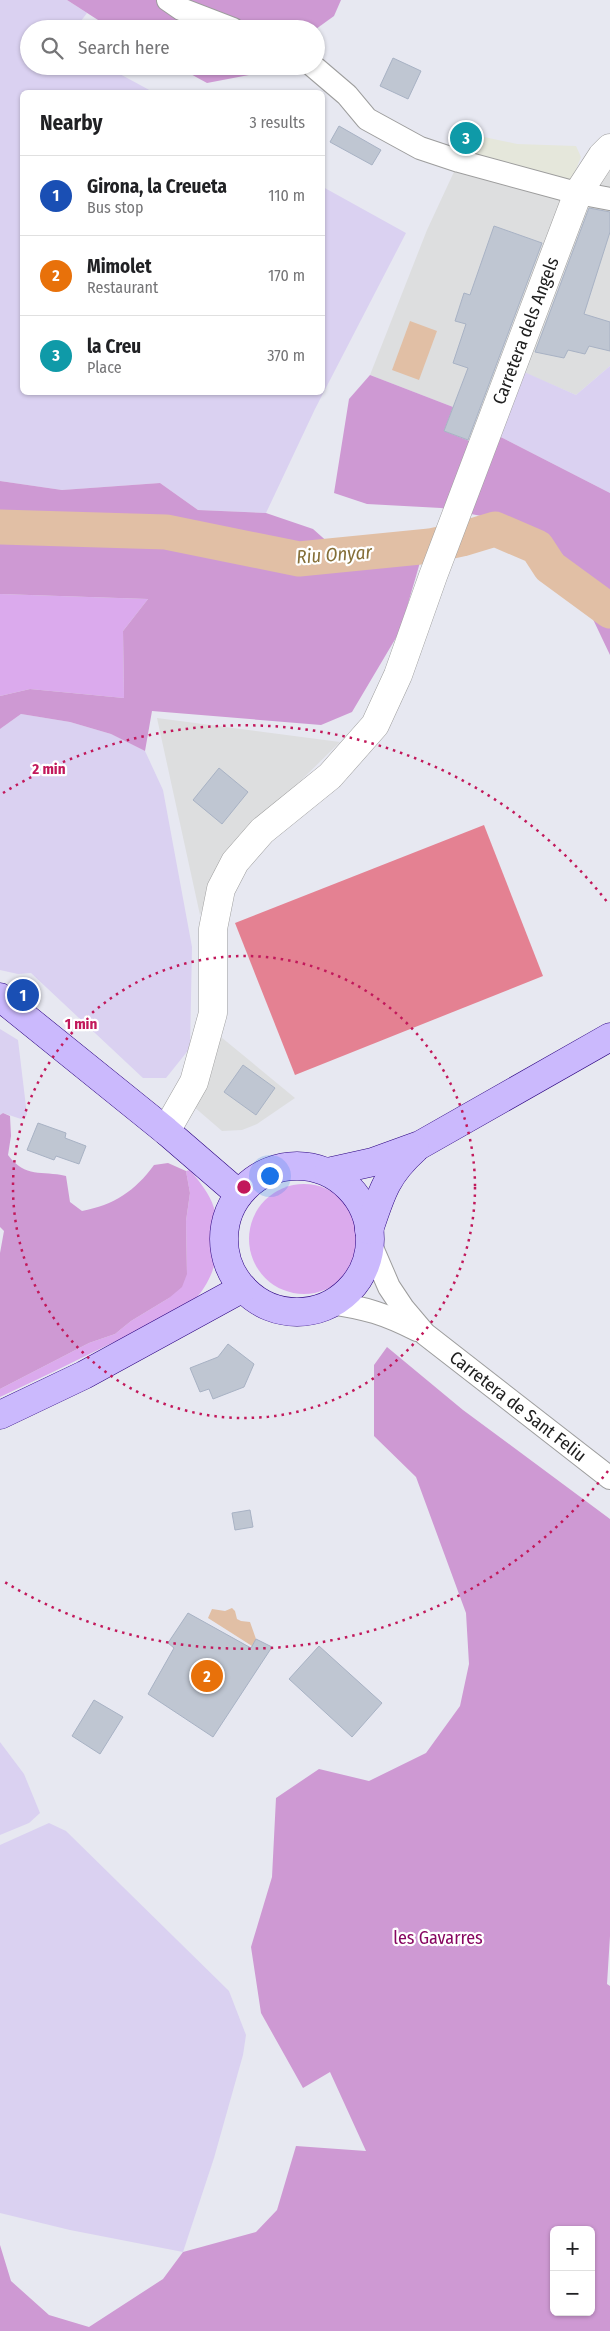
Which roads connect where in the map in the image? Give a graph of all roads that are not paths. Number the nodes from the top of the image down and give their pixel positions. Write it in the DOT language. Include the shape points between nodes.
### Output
graph roads {
  1 [pos="168,0"];
  2 [pos="209,20"];
  3 [pos="323,75"];
  4 [pos="610,148"];
  5 [pos="578,193"];
  6 [pos="610,199"];
  7 [pos="0,997"];
  8 [pos="610,1037"];
  9 [pos="166,1131"];
  10 [pos="420,1144"];
  11 [pos="328,1172"];
  12 [pos="239,1194"];
  13 [pos="369,1237"];
  14 [pos="243,1288"];
  15 [pos="331,1303"];
  16 [pos="425,1334"];
  17 [pos="0,1415"];
  18 [pos="610,1478"];
  1 -- 2 [label="street" via="180,9"];
  3 -- 5 [label="street" via="348,95 367,119 420,148"];
  4 -- 5 [label="street, Carretera dels Angels"];
  5 -- 6 [label="street"];
  5 -- 9 [label="street, Carretera dels Angels" via="398,675 375,725 330,776 262,831 235,862 221,889 213,929 213,1013 194,1082"];
  7 -- 9 [label="main road"];
  8 -- 10 [label="main road"];
  9 -- 12 [label="main road"];
  10 -- 11 [label="main road" via="373,1162"];
  10 -- 13 [label="main road" via="399,1163 385,1185"];
  11 -- 12 [label="main road" via="304,1166 280,1168 257,1177"];
  11 -- 13 [label="main road" via="356,1196"];
  12 -- 14 [label="main road" via="228,1214 224,1248 230,1269"];
  13 -- 15 [label="main road" via="368,1255 358,1278"];
  13 -- 16 [label="street, Carretera de Sant Feliu" via="389,1286"];
  14 -- 15 [label="main road" via="261,1302 283,1310 307,1311"];
  14 -- 17 [label="main road" via="84,1375"];
  15 -- 16 [label="street, Carretera de Sant Feliu" via="366,1308"];
  16 -- 18 [label="street, Carretera de Sant Feliu"];
}
